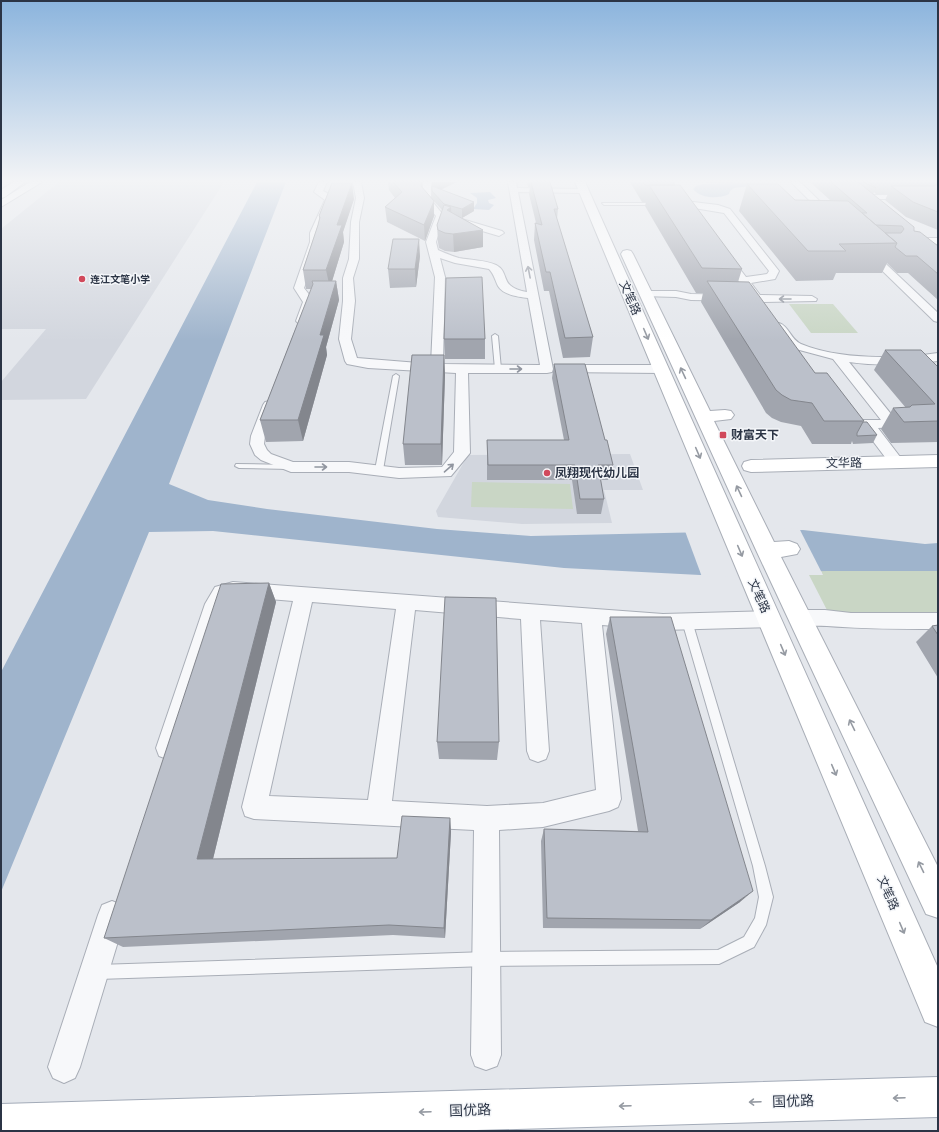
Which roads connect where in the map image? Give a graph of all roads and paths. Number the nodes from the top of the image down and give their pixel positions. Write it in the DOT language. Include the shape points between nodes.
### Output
graph roads {
  1 [pos="315,235"];
  2 [pos="355,235"];
  3 [pos="433,235"];
  4 [pos="511,235"];
  5 [pos="606,235"];
  6 [pos="618,235"];
  7 [pos="745,235"];
  8 [pos="876,245"];
  9 [pos="718,247"];
  10 [pos="434,252"];
  11 [pos="746,284"];
  12 [pos="646,294"];
  13 [pos="676,294"];
  14 [pos="533,296"];
  15 [pos="757,299"];
  16 [pos="812,299"];
  17 [pos="938,319"];
  18 [pos="297,334"];
  19 [pos="495,336"];
  20 [pos="793,345"];
  21 [pos="837,356"];
  22 [pos="932,358"];
  23 [pos="807,363"];
  24 [pos="437,368"];
  25 [pos="462,369"];
  26 [pos="498,369"];
  27 [pos="661,369"];
  28 [pos="547,370"];
  29 [pos="938,370"];
  30 [pos="396,376"];
  31 [pos="275,393"];
  32 [pos="839,406"];
  33 [pos="725,415"];
  34 [pos="704,416"];
  35 [pos="867,424"];
  36 [pos="938,461"];
  37 [pos="896,462"];
  38 [pos="239,466"];
  39 [pos="751,466"];
  40 [pos="291,467"];
  41 [pos="380,470"];
  42 [pos="789,549"];
  43 [pos="767,550"];
  44 [pos="304,595"];
  45 [pos="407,602"];
  46 [pos="530,612"];
  47 [pos="591,617"];
  48 [pos="800,618"];
  49 [pos="769,619"];
  50 [pos="687,621"];
  51 [pos="938,621"];
  52 [pos="538,751"];
  53 [pos="160,770"];
  54 [pos="378,813"];
  55 [pos="487,818"];
  56 [pos="118,899"];
  57 [pos="938,902"];
  58 [pos="487,959"];
  59 [pos="94,972"];
  60 [pos="938,1009"];
  61 [pos="486,1055"];
  62 [pos="64,1067"];
  63 [pos="938,1097"];
  64 [pos="1,1124"];
  1 -- 18 [label="street" via="315,242 298,288 309,302"];
  2 -- 24 [label="street" via="354,259 345,294 345,338 351,361"];
  3 -- 10 [label="street" via="431,242"];
  14 -- 4 [label="street, one-way"];
  5 -- 27 [label="main road, 文笔路, one-way"];
  6 -- 12 [label="main road, 文笔路"];
  7 -- 11 [label="street" via="774,272 771,277"];
  8 -- 17 [label="street" via="861,245"];
  9 -- 11 [label="street"];
  10 -- 14 [label="street" via="455,260 492,267 497,271 504,286 516,293"];
  10 -- 24 [label="street" via="440,277"];
  11 -- 13 [label="street" via="685,288"];
  11 -- 15 [label="street"];
  12 -- 13 [label="street"];
  34 -- 12 [label="main road, 文笔路, one-way"];
  13 -- 15 [label="street" via="691,297"];
  14 -- 28 [label="street"];
  16 -- 15 [label="street, one-way"];
  15 -- 20 [label="street"];
  19 -- 26 [label="lane"];
  20 -- 21 [label="street"];
  20 -- 23 [label="street"];
  21 -- 22 [label="street" via="873,360"];
  21 -- 35 [label="street" via="892,424"];
  22 -- 29 [label="street"];
  24 -- 25 [label="street"];
  25 -- 26 [label="street"];
  41 -- 25 [label="street, one-way" via="399,473 446,472 462,453"];
  26 -- 28 [label="street, one-way"];
  27 -- 28 [label="street"];
  27 -- 49 [label="main road, 文笔路, one-way"];
  30 -- 41 [label="lane"];
  31 -- 40 [label="street" via="257,444 260,452 266,457"];
  32 -- 35 [label="street" via="852,424"];
  33 -- 34 [label="main road"];
  43 -- 34 [label="main road, 文笔路, one-way"];
  35 -- 37 [label="street"];
  36 -- 37 [label="main road, 文华路"];
  37 -- 39 [label="main road, 文华路"];
  38 -- 40 [label="lane"];
  40 -- 41 [label="street, one-way"];
  42 -- 43 [label="main road"];
  43 -- 48 [label="main road, 文笔路"];
  44 -- 45 [label="street"];
  44 -- 53 [label="street" via="232,589 222,592 214,604"];
  44 -- 54 [label="street" via="254,807"];
  45 -- 46 [label="street"];
  45 -- 54 [label="street"];
  46 -- 47 [label="street"];
  46 -- 52 [label="street"];
  47 -- 50 [label="street"];
  47 -- 55 [label="street" via="609,799 543,815"];
  48 -- 51 [label="street"];
  57 -- 48 [label="main road, 文笔路, one-way"];
  49 -- 50 [label="street"];
  49 -- 60 [label="main road, 文笔路, one-way"];
  50 -- 58 [label="lane" via="766,897 761,920 749,942 720,957"];
  54 -- 55 [label="street"];
  55 -- 58 [label="street"];
  56 -- 59 [label="street"];
  58 -- 59 [label="lane"];
  58 -- 61 [label="street"];
  59 -- 62 [label="street"];
  63 -- 64 [label="main road, 国优路, one-way"];
}
